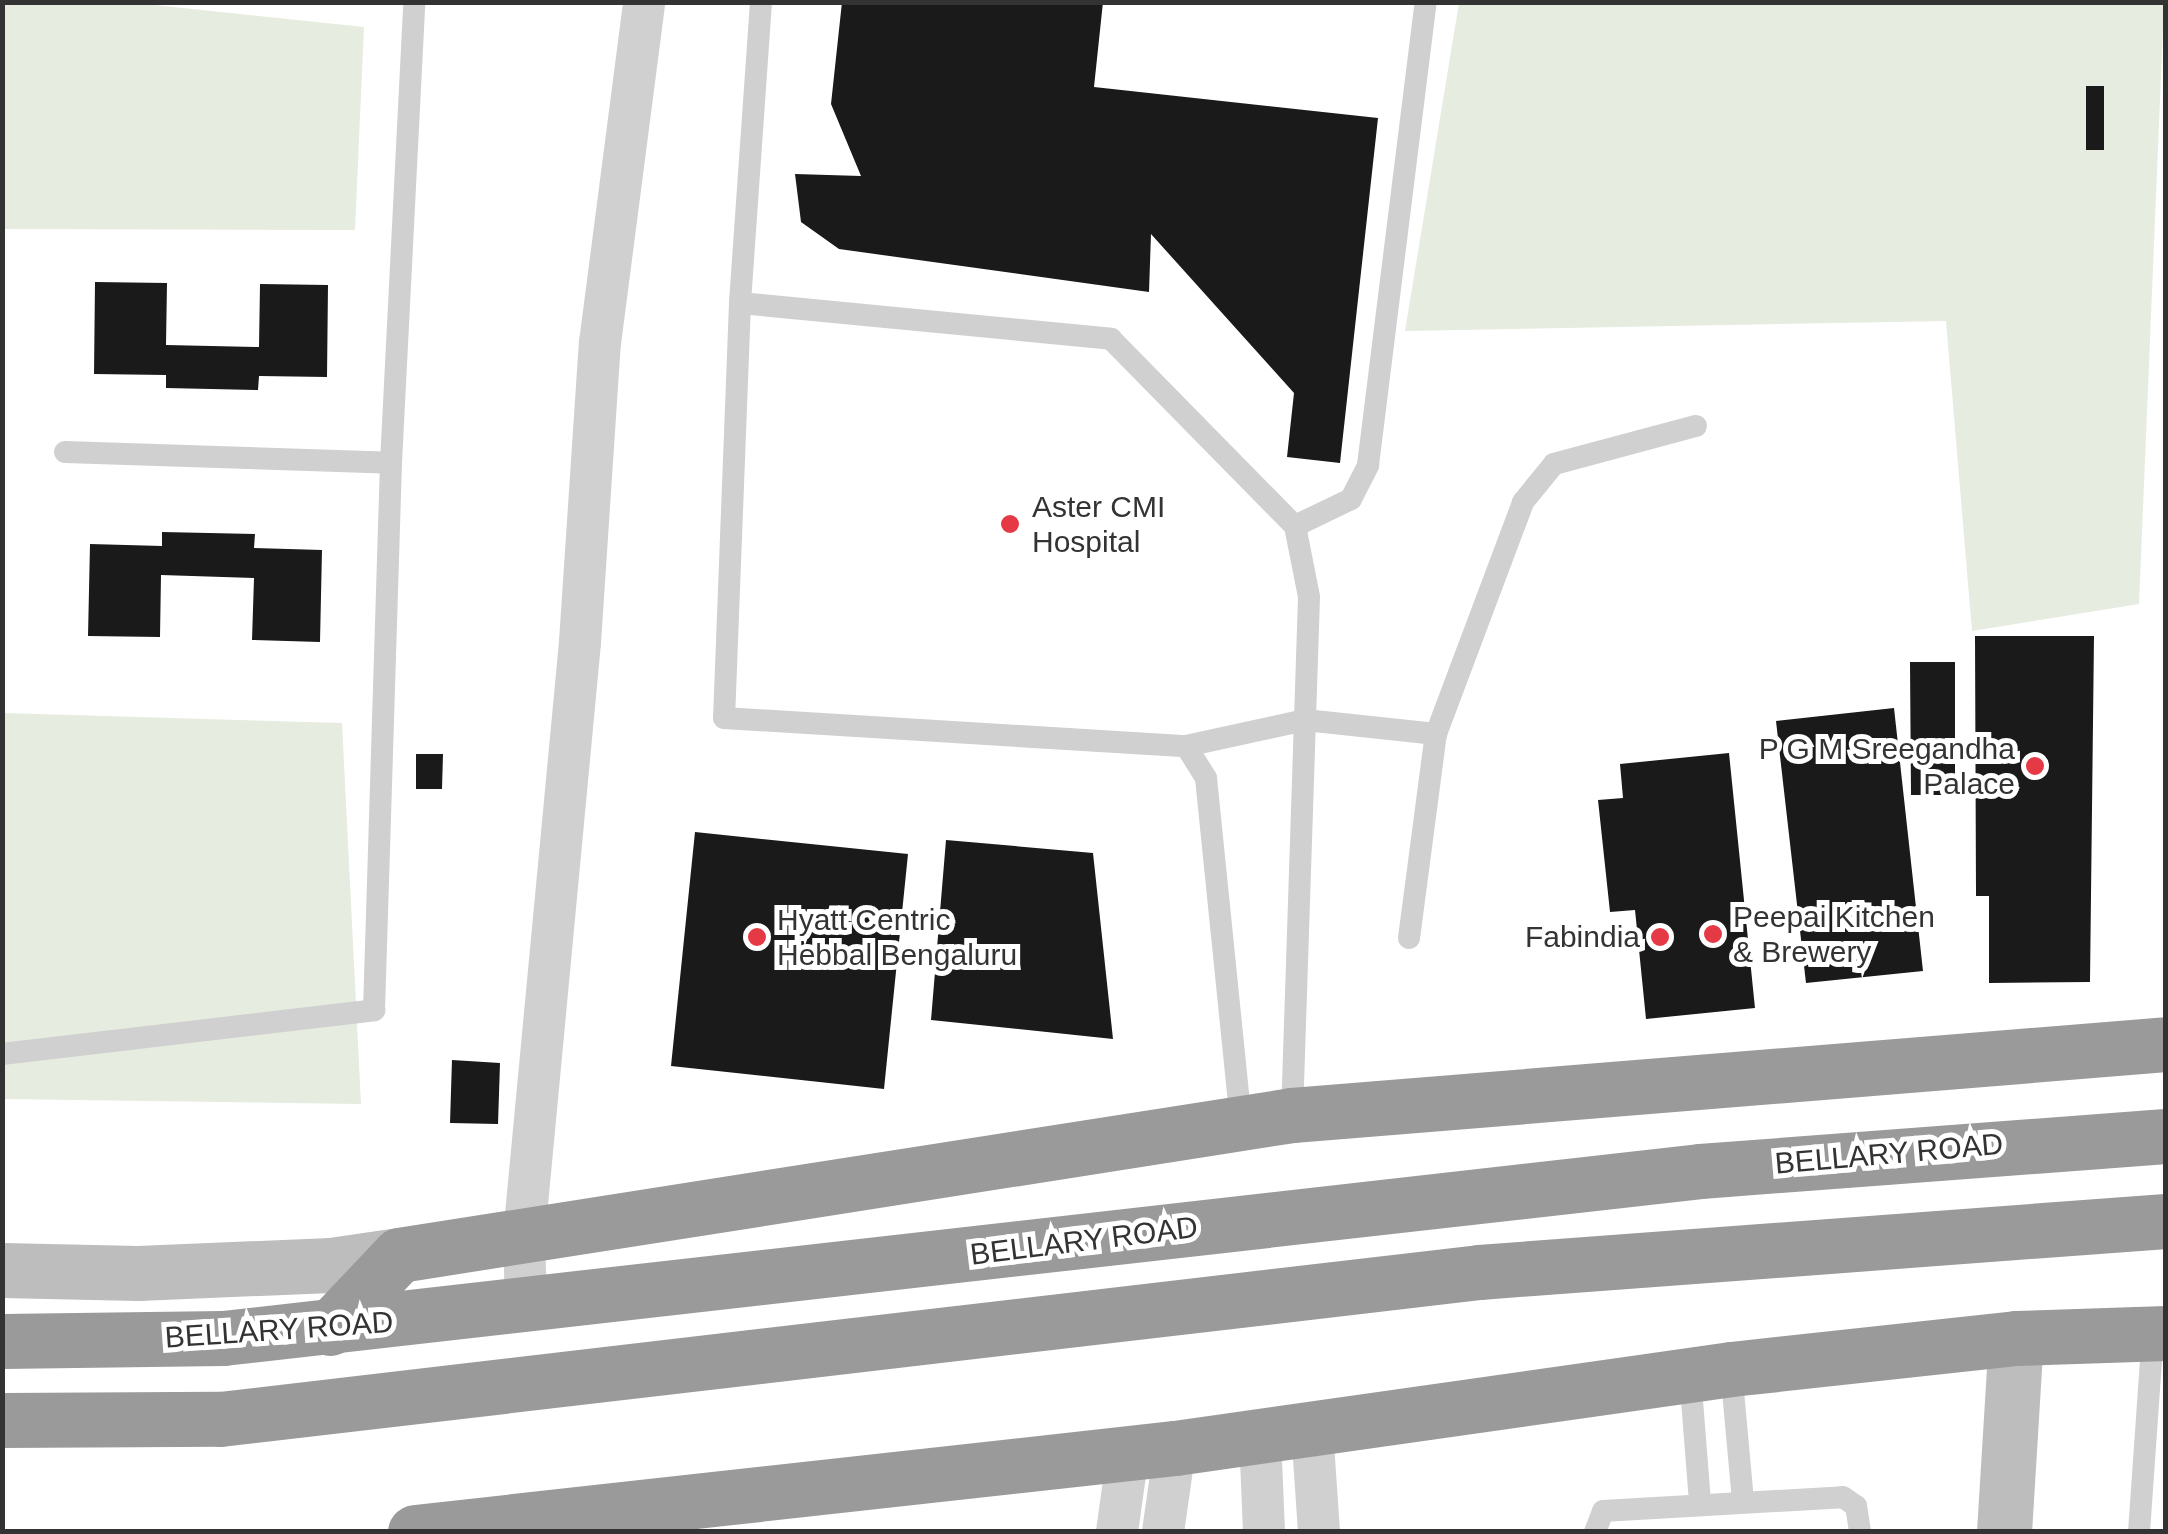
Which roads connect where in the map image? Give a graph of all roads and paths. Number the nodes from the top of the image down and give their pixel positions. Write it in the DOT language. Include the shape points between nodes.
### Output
graph roads {
  1 [pos="414,2"];
  2 [pos="644,2"];
  3 [pos="761,2"];
  4 [pos="1426,2"];
  5 [pos="740,303"];
  6 [pos="1696,426"];
  7 [pos="65,452"];
  8 [pos="390,463"];
  9 [pos="1295,526"];
  10 [pos="1305,720"];
  11 [pos="1436,734"];
  12 [pos="1186,746"];
  13 [pos="1409,938"];
  14 [pos="2166,1044"];
  15 [pos="2,1054"];
  16 [pos="1266,1119"];
  17 [pos="2166,1136"];
  18 [pos="2166,1222"];
  19 [pos="524,1236"];
  20 [pos="399,1255"];
  21 [pos="2,1270"];
  22 [pos="526,1307"];
  23 [pos="2162,1320"];
  24 [pos="330,1328"];
  25 [pos="2016,1338"];
  26 [pos="2,1341"];
  27 [pos="1710,1372"];
  28 [pos="2,1420"];
  29 [pos="1286,1432"];
  30 [pos="1152,1450"];
  31 [pos="1743,1501"];
  32 [pos="1700,1503"];
  33 [pos="416,1532"];
  34 [pos="1117,1532"];
  35 [pos="1163,1532"];
  36 [pos="1264,1532"];
  37 [pos="1319,1532"];
  38 [pos="1595,1532"];
  39 [pos="1860,1532"];
  40 [pos="2004,1532"];
  41 [pos="2138,1532"];
  1 -- 8 [label="lane"];
  2 -- 19 [label="street" via="600,343 580,642"];
  3 -- 5 [label="lane"];
  4 -- 9 [label="lane" via="1368,466 1351,499"];
  5 -- 9 [label="lane" via="1111,339"];
  5 -- 12 [label="lane" via="724,718"];
  6 -- 11 [label="lane" via="1554,464 1536,484 1523,502"];
  7 -- 8 [label="lane"];
  8 -- 15 [label="lane" via="374,1010"];
  9 -- 10 [label="lane" via="1309,597"];
  10 -- 11 [label="lane"];
  10 -- 12 [label="lane"];
  10 -- 16 [label="lane"];
  11 -- 13 [label="lane"];
  12 -- 16 [label="lane" via="1206,778"];
  14 -- 16 [label="highway"];
  16 -- 19 [label="highway"];
  17 -- 22 [label="highway, BELLARY ROAD" via="1700,1171"];
  18 -- 28 [label="highway" via="1479,1272 220,1419"];
  19 -- 20 [label="highway"];
  19 -- 22 [label="street"];
  20 -- 21 [label="street" via="331,1265 138,1273"];
  20 -- 24 [label="highway"];
  22 -- 24 [label="highway, BELLARY ROAD"];
  23 -- 25 [label="highway" via="2080,1336"];
  23 -- 41 [label="lane"];
  24 -- 26 [label="highway, BELLARY ROAD" via="223,1338"];
  25 -- 27 [label="highway"];
  25 -- 40 [label="street"];
  27 -- 29 [label="highway"];
  27 -- 31 [label="lane"];
  27 -- 32 [label="lane"];
  29 -- 30 [label="highway"];
  29 -- 36 [label="street"];
  29 -- 37 [label="street"];
  30 -- 33 [label="highway"];
  30 -- 34 [label="street"];
  30 -- 35 [label="street"];
  31 -- 32 [label="lane"];
  31 -- 39 [label="lane" via="1843,1496 1856,1506"];
  32 -- 38 [label="lane" via="1604,1511"];
}
